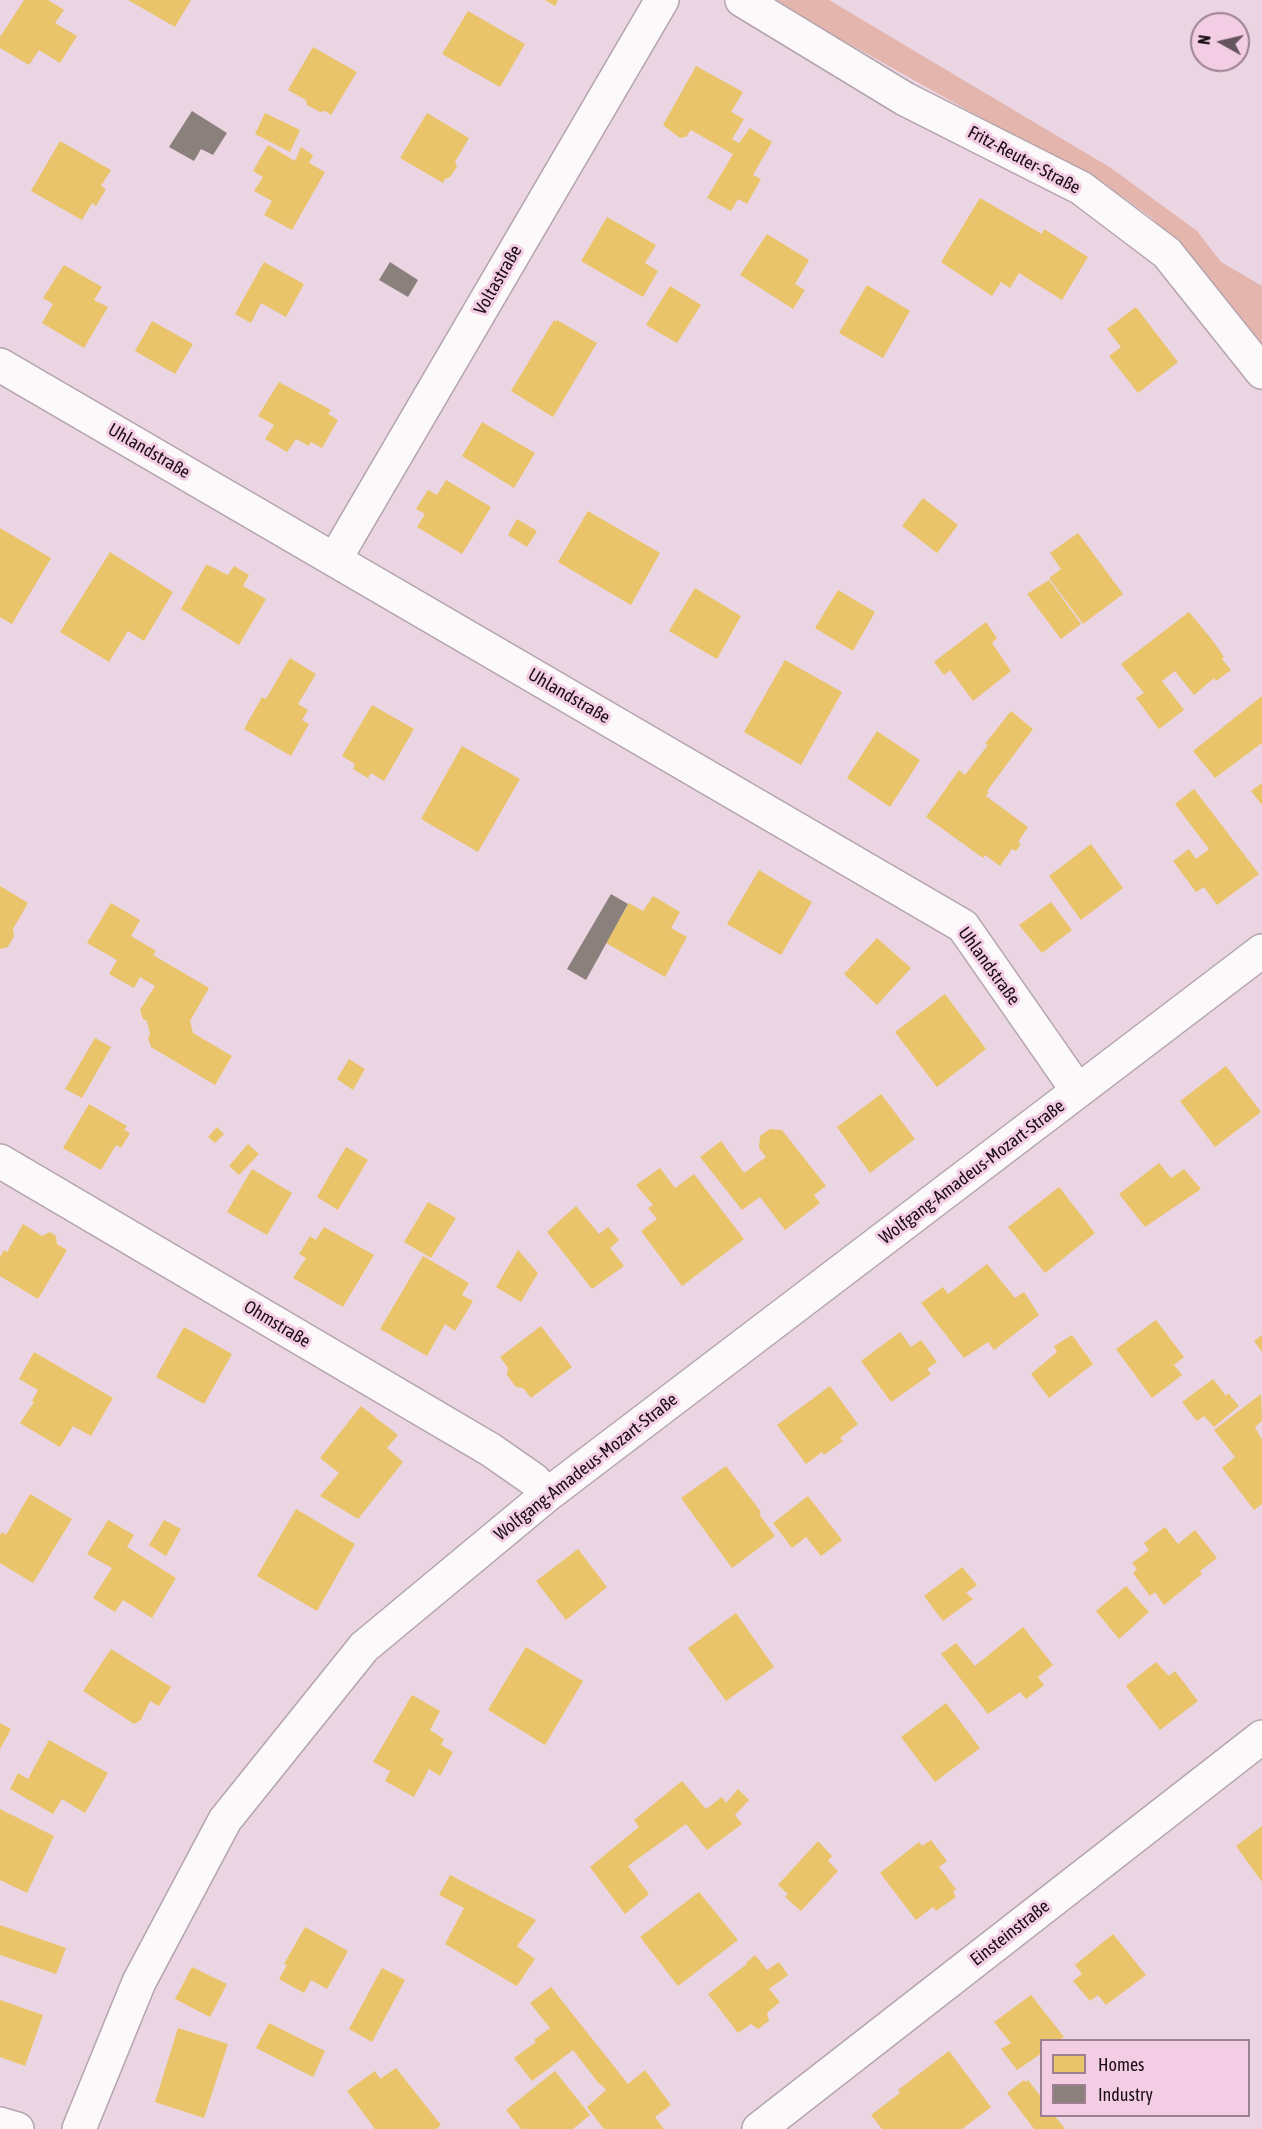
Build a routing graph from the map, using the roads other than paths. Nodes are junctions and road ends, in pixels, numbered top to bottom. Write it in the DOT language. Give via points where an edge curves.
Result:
graph roads {
  1 [pos="662,0"];
  2 [pos="742,0"];
  3 [pos="0,365"];
  4 [pos="1262,372"];
  5 [pos="335,559"];
  6 [pos="1262,951"];
  7 [pos="1078,1091"];
  8 [pos="0,1161"];
  9 [pos="547,1495"];
  10 [pos="1262,1737"];
  11 [pos="0,2124"];
  12 [pos="17,2129"];
  13 [pos="79,2129"];
  14 [pos="759,2129"];
  1 -- 5 [label="street, Voltastraße"];
  2 -- 4 [label="street, Fritz-Reuter-Straße" via="905,99 1081,188 1167,253"];
  3 -- 5 [label="street, Uhlandstraße"];
  5 -- 7 [label="street, Uhlandstraße" via="963,926"];
  6 -- 7 [label="street, Wolfgang-Amadeus-Mozart-Straße"];
  7 -- 9 [label="street, Wolfgang-Amadeus-Mozart-Straße"];
  8 -- 9 [label="street, Ohmstraße" via="491,1450 534,1480"];
  9 -- 13 [label="street, Wolfgang-Amadeus-Mozart-Straße" via="364,1647 225,1820 139,1982"];
  10 -- 14 [label="street, Einsteinstraße"];
  11 -- 12 [label="street"];
}
